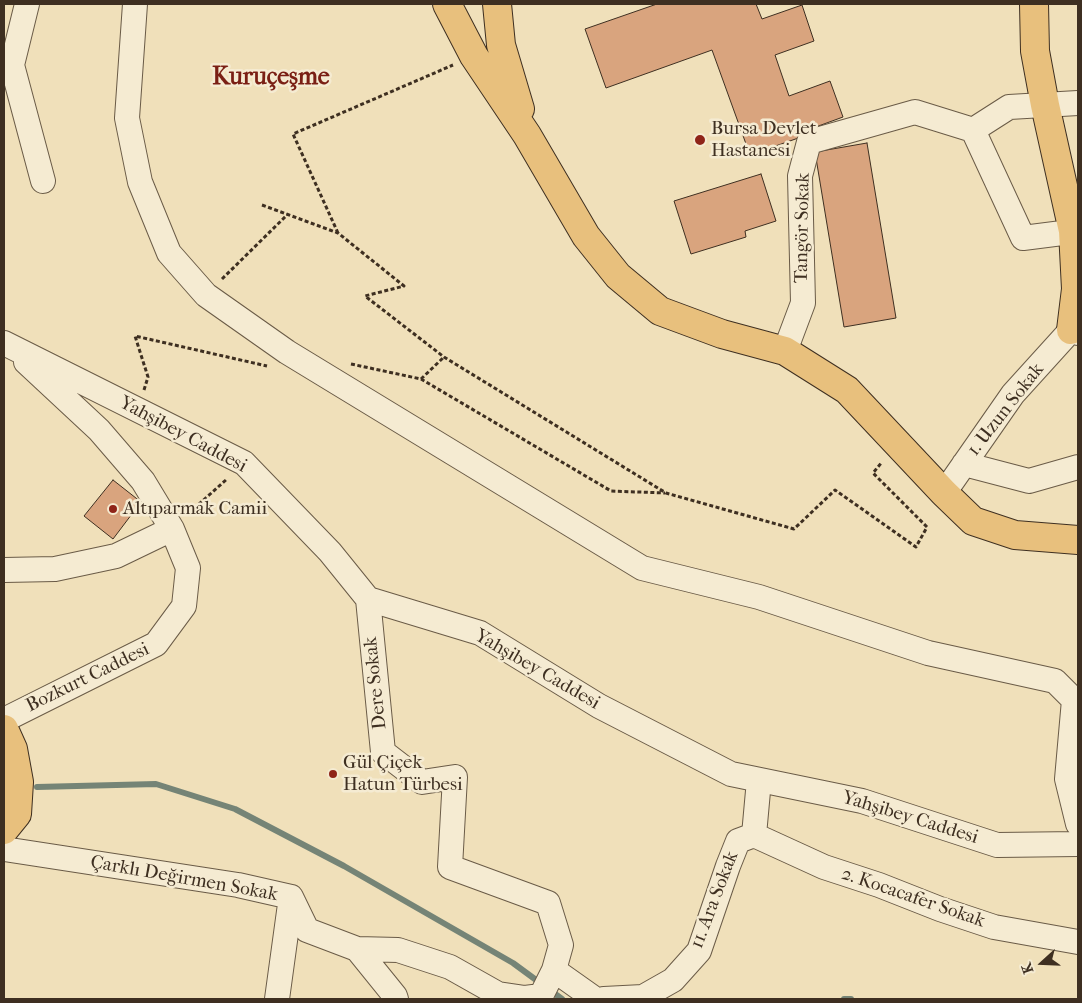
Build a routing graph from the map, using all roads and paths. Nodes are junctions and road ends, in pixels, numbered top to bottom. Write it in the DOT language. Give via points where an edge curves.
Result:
graph roads {
  1 [pos="27,4"];
  2 [pos="135,4"];
  3 [pos="447,4"];
  4 [pos="497,4"];
  5 [pos="1034,4"];
  6 [pos="474,56"];
  7 [pos="1078,103"];
  8 [pos="1045,105"];
  9 [pos="973,130"];
  10 [pos="527,135"];
  11 [pos="43,181"];
  12 [pos="262,205"];
  13 [pos="288,214"];
  14 [pos="1076,231"];
  15 [pos="338,233"];
  16 [pos="232,269"];
  17 [pos="1075,331"];
  18 [pos="4,343"];
  19 [pos="785,351"];
  20 [pos="444,357"];
  21 [pos="226,358"];
  22 [pos="346,362"];
  23 [pos="421,380"];
  24 [pos="137,409"];
  25 [pos="898,444"];
  26 [pos="244,463"];
  27 [pos="964,464"];
  28 [pos="1078,466"];
  29 [pos="666,493"];
  30 [pos="944,493"];
  31 [pos="172,529"];
  32 [pos="1078,540"];
  33 [pos="4,570"];
  34 [pos="368,599"];
  35 [pos="4,720"];
  36 [pos="4,729"];
  37 [pos="759,780"];
  38 [pos="1078,824"];
  39 [pos="4,830"];
  40 [pos="754,835"];
  41 [pos="1078,844"];
  42 [pos="4,849"];
  43 [pos="291,898"];
  44 [pos="1078,942"];
  45 [pos="357,949"];
  46 [pos="554,970"];
  47 [pos="540,996"];
  48 [pos="277,999"];
  49 [pos="396,999"];
  50 [pos="595,999"];
  51 [pos="604,999"];
  1 -- 11 [label="street" via="12,65"];
  2 -- 38 [label="street" via="127,118 140,182 169,252 206,295 281,348 642,568 759,597 928,653 1055,681 1074,700 1067,779"];
  3 -- 6 [label="main road"];
  4 -- 10 [label="main road" via="501,45"];
  5 -- 8 [label="main road" via="1035,51"];
  6 -- 10 [label="main road"];
  6 -- 15 [label="path" via="293,134"];
  7 -- 8 [label="street"];
  8 -- 9 [label="street" via="1009,107"];
  8 -- 14 [label="main road"];
  9 -- 14 [label="street" via="1023,238"];
  9 -- 19 [label="street, Tangör Sokak" via="915,112 810,142 800,176 803,303"];
  10 -- 19 [label="main road" via="586,236 618,276 660,311 722,334"];
  12 -- 13 [label="path"];
  13 -- 15 [label="path"];
  13 -- 16 [label="path"];
  14 -- 17 [label="main road"];
  15 -- 20 [label="path" via="404,286 366,296"];
  17 -- 27 [label="street, 1. Uzun Sokak" via="1013,394"];
  18 -- 24 [label="street, Yahşibey Caddesi"];
  18 -- 31 [label="street, Bozkurt Caddesi" via="99,430 143,481"];
  19 -- 25 [label="main road" via="847,390"];
  20 -- 23 [label="path"];
  20 -- 29 [label="path"];
  21 -- 24 [label="path" via="135,336 148,378"];
  22 -- 23 [label="path"];
  23 -- 29 [label="path" via="611,491"];
  24 -- 26 [label="street, Yahşibey Caddesi"];
  25 -- 29 [label="path" via="873,473 927,527 916,547 834,490 794,529"];
  25 -- 30 [label="main road"];
  26 -- 31 [label="path"];
  26 -- 34 [label="street, Yahşibey Caddesi" via="330,552"];
  27 -- 28 [label="street" via="1028,481"];
  27 -- 30 [label="street, 1. Uzun Sokak"];
  30 -- 32 [label="main road" via="973,521 1014,535"];
  31 -- 33 [label="street" via="116,556 55,569"];
  31 -- 35 [label="street, Bozkurt Caddesi" via="188,568 184,606 156,644"];
  34 -- 37 [label="street, Yahşibey Caddesi" via="480,633 608,710 731,774"];
  34 -- 46 [label="street, Dere Sokak" via="383,752 422,782 455,777 450,867 548,903 561,945"];
  36 -- 39 [label="main road" via="13,749 19,782 17,814"];
  37 -- 40 [label="street, 11. Ara Sokak"];
  37 -- 41 [label="street, Yahşibey Caddesi" via="862,801 997,844"];
  40 -- 44 [label="street, 2. Kocacafer Sokak" via="824,867 994,927"];
  40 -- 51 [label="street, 11. Ara Sokak" via="738,841 699,951 673,980 643,997"];
  42 -- 43 [label="street, Çarklı Değirmen Sokak" via="238,886"];
  43 -- 45 [label="street, Çarklı Değirmen Sokak" via="307,930"];
  43 -- 48 [label="street"];
  45 -- 47 [label="street, Çarklı Değirmen Sokak" via="398,950 450,967 498,994 525,998"];
  45 -- 49 [label="street"];
  46 -- 47 [label="street, Dere Sokak"];
  46 -- 50 [label="street"];
}
